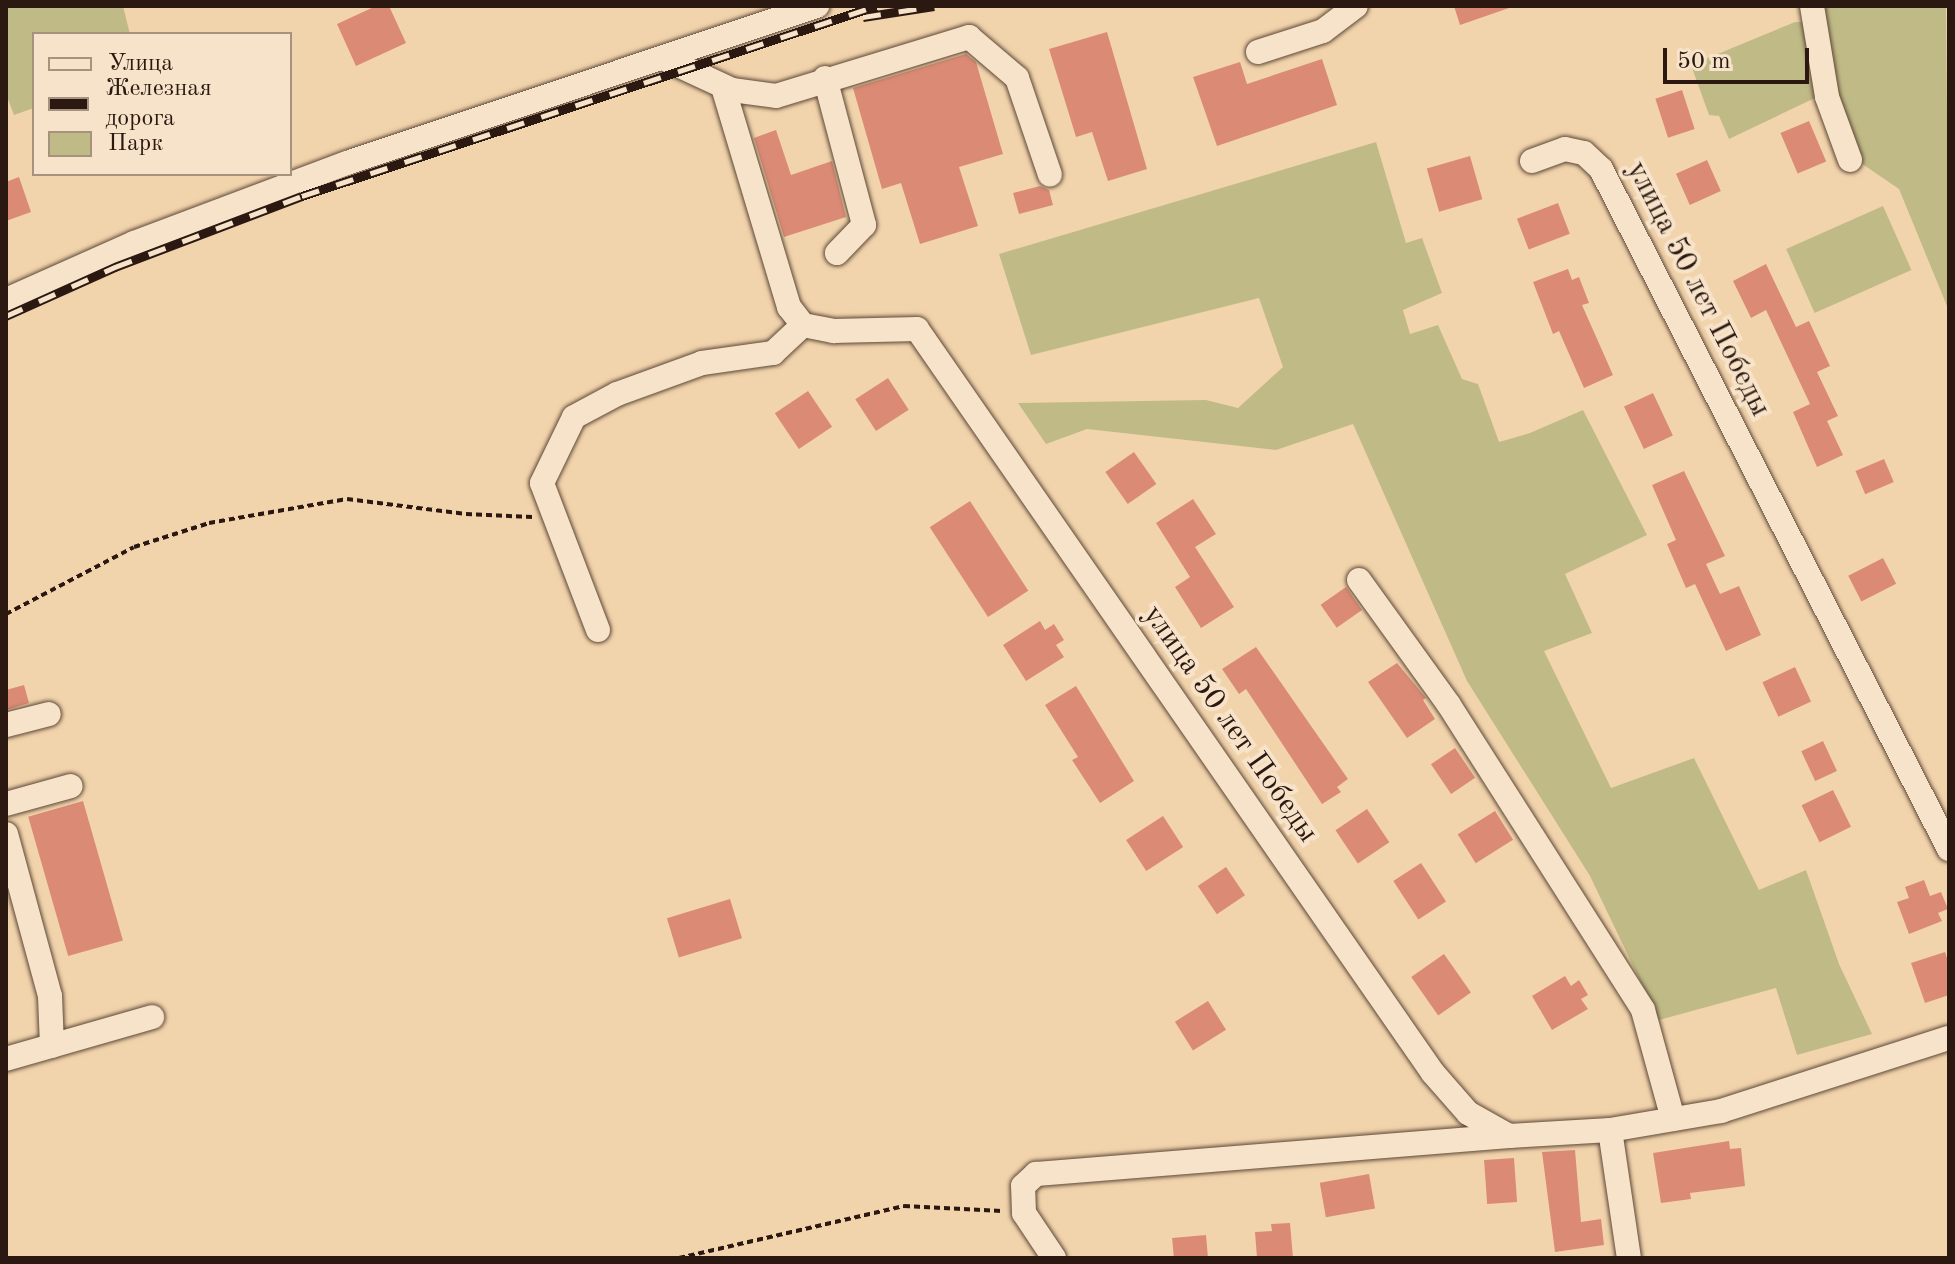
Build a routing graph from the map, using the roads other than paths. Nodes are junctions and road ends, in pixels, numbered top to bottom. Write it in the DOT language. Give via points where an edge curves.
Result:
graph roads {
  1 [pos="817,6"];
  2 [pos="1356,6"];
  3 [pos="1812,6"];
  4 [pos="1258,52"];
  5 [pos="663,58"];
  6 [pos="825,78"];
  7 [pos="723,87"];
  8 [pos="1850,160"];
  9 [pos="1532,161"];
  10 [pos="1050,175"];
  11 [pos="837,253"];
  12 [pos="6,300"];
  13 [pos="803,325"];
  14 [pos="1359,580"];
  15 [pos="598,630"];
  16 [pos="49,714"];
  17 [pos="6,725"];
  18 [pos="71,786"];
  19 [pos="6,804"];
  20 [pos="6,834"];
  21 [pos="1949,849"];
  22 [pos="152,1017"];
  23 [pos="1949,1038"];
  24 [pos="52,1046"];
  25 [pos="6,1059"];
  26 [pos="1673,1119"];
  27 [pos="1610,1130"];
  28 [pos="1509,1136"];
  29 [pos="1054,1258"];
  30 [pos="1629,1258"];
  1 -- 5 [label="street"];
  2 -- 4 [label="street" via="1323,31"];
  3 -- 8 [label="street" via="1827,97"];
  5 -- 7 [label="street"];
  5 -- 12 [label="street" via="333,168 134,243"];
  6 -- 7 [label="street" via="776,96"];
  6 -- 10 [label="street" via="969,37 1017,78"];
  6 -- 11 [label="street" via="864,225"];
  7 -- 13 [label="street" via="789,307"];
  9 -- 21 [label="street, улица 50 лет Победы" via="1565,149 1584,153 1601,169"];
  13 -- 15 [label="street" via="773,353 702,363 617,394 574,417 542,483"];
  13 -- 28 [label="street, улица 50 лет Победы" via="834,331 917,329 1433,1073 1468,1113"];
  14 -- 26 [label="street" via="1449,705 1643,1010"];
  16 -- 17 [label="street"];
  18 -- 19 [label="street"];
  20 -- 24 [label="street" via="50,996"];
  22 -- 24 [label="street"];
  23 -- 26 [label="street" via="1721,1111"];
  24 -- 25 [label="street"];
  26 -- 27 [label="street"];
  27 -- 28 [label="street"];
  27 -- 30 [label="street"];
  28 -- 29 [label="street" via="1036,1174 1023,1186 1024,1213"];
}
